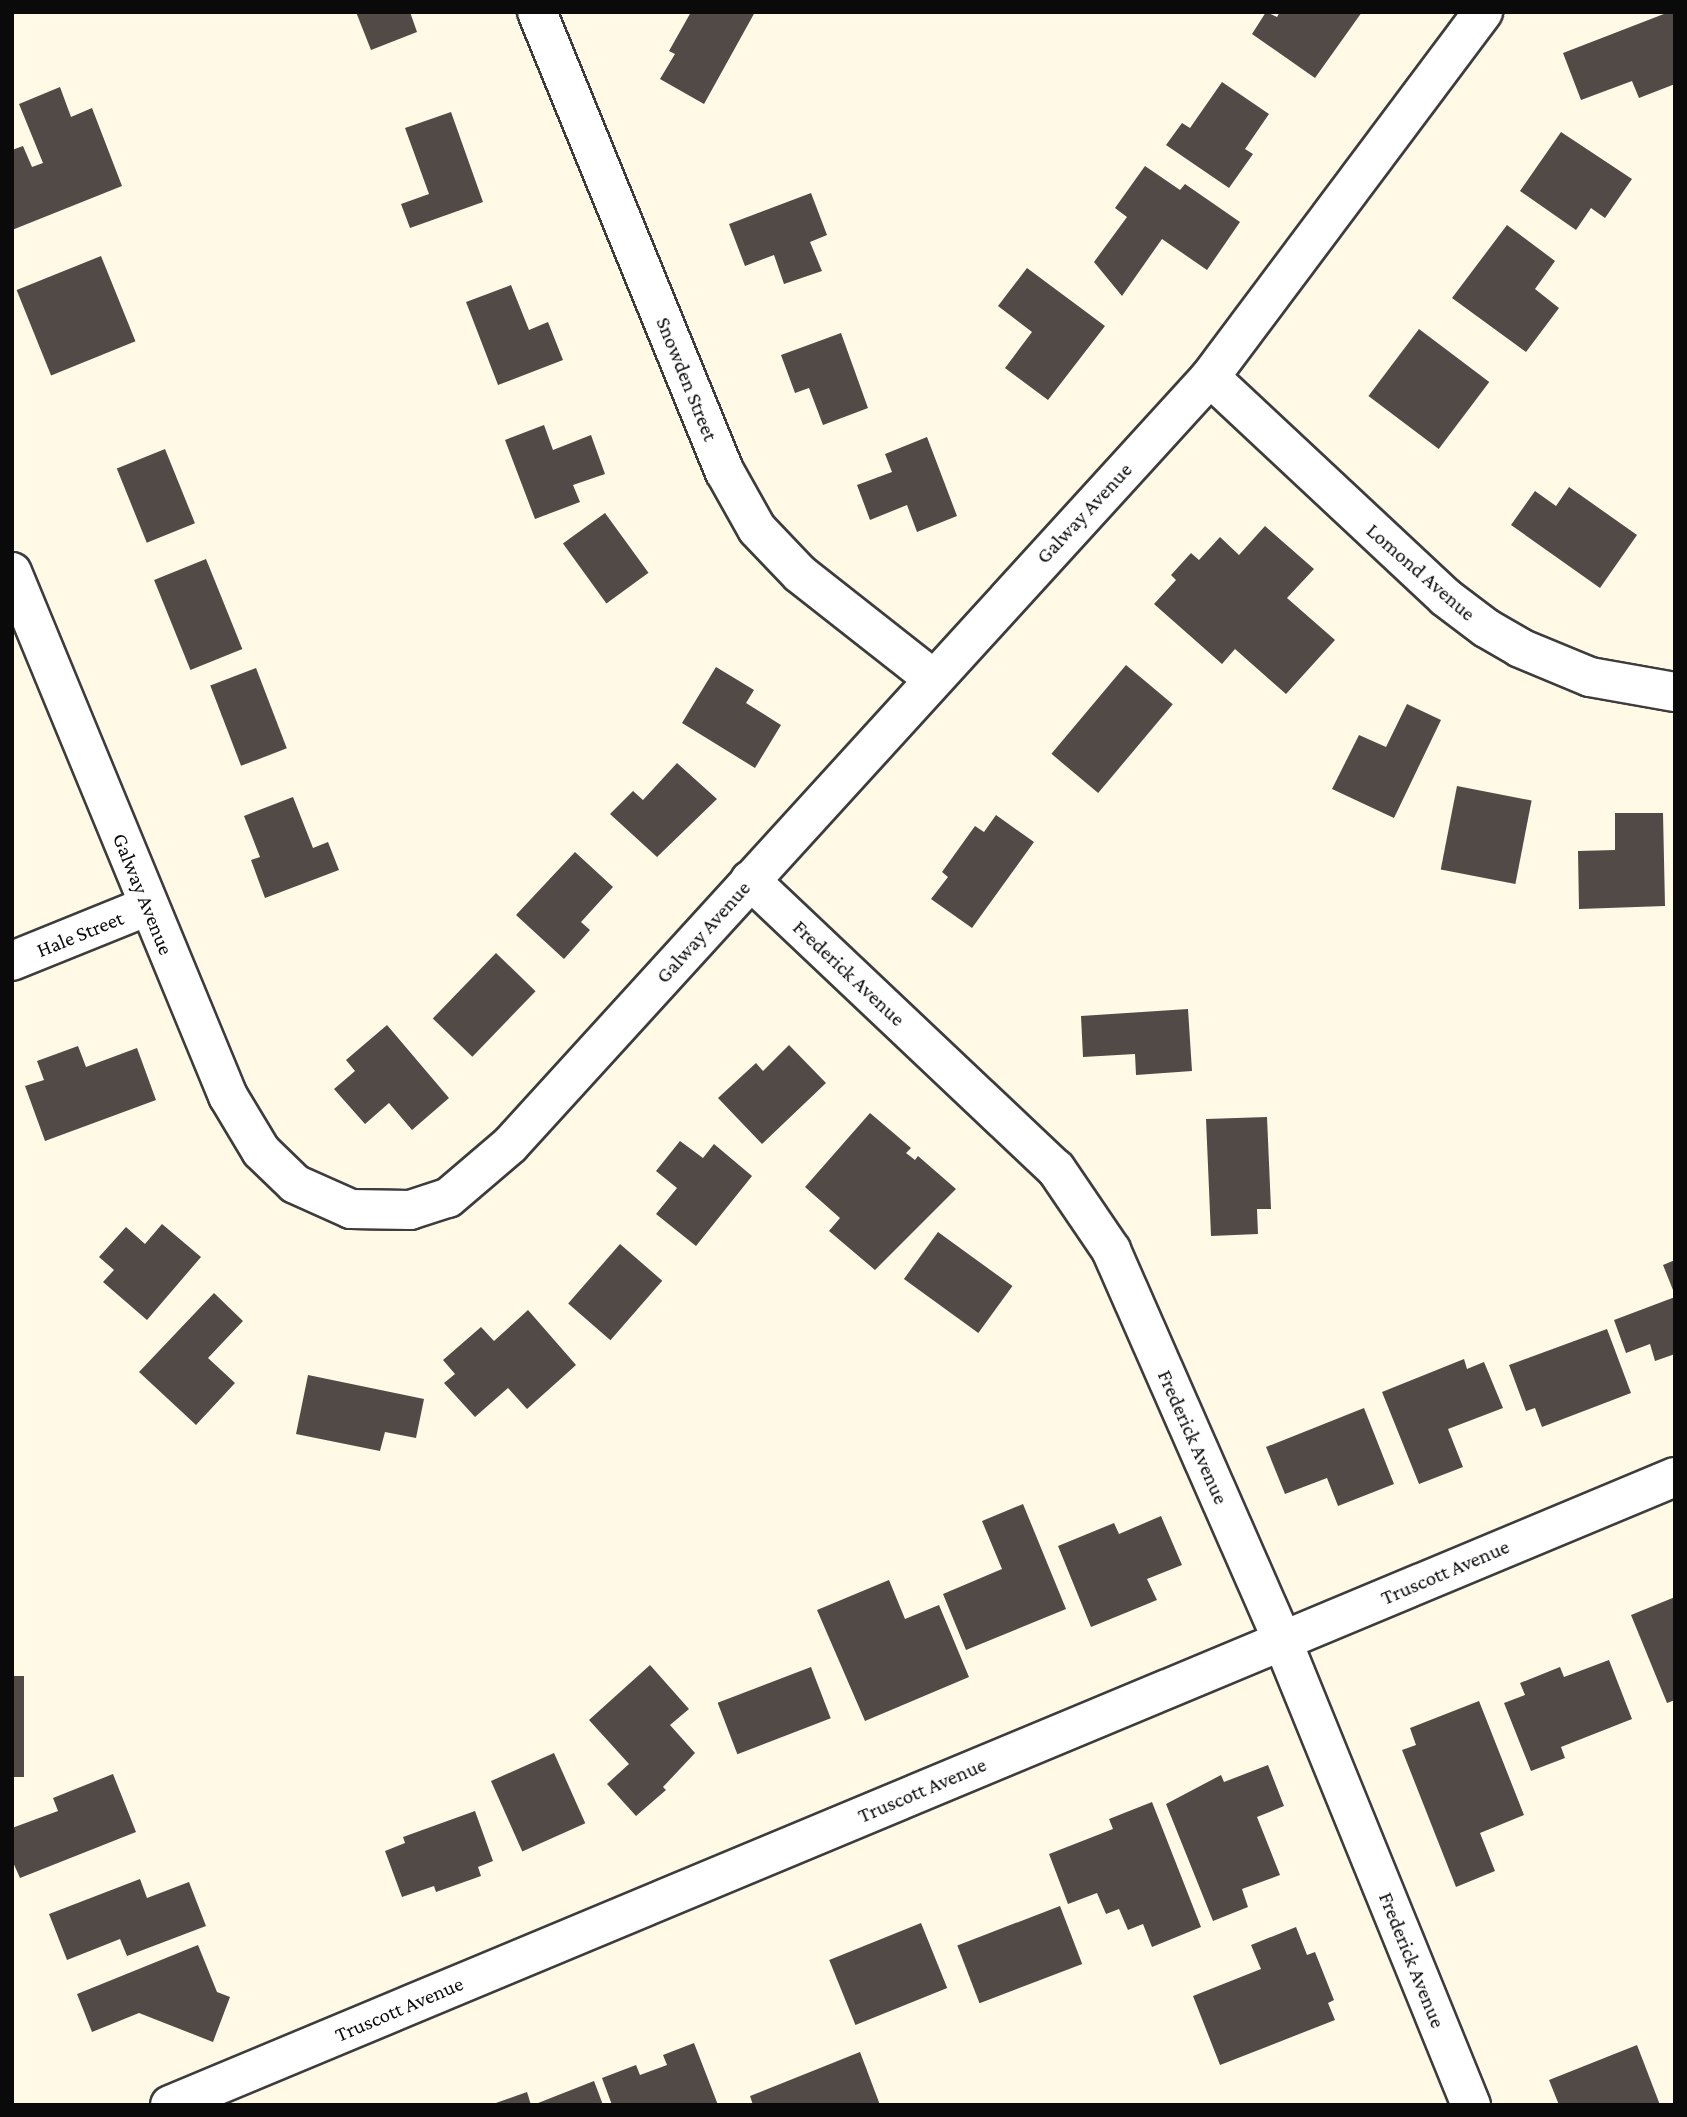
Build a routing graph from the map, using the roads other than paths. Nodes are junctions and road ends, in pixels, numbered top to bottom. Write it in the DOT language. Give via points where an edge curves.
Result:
graph roads {
  1 [pos="537,12"];
  2 [pos="1483,12"];
  3 [pos="1210,377"];
  4 [pos="12,572"];
  5 [pos="932,678"];
  6 [pos="1675,692"];
  7 [pos="750,880"];
  8 [pos="148,906"];
  9 [pos="12,961"];
  10 [pos="1675,1477"];
  11 [pos="1282,1640"];
  12 [pos="170,2105"];
  13 [pos="1471,2105"];
  1 -- 5 [label="street, Snowden Street" via="725,472 757,529 800,574"];
  2 -- 3 [label="street, Galway Avenue"];
  3 -- 5 [label="street, Galway Avenue"];
  3 -- 6 [label="street, Lomond Avenue" via="1445,597 1486,628 1520,648 1590,677"];
  4 -- 8 [label="street, Galway Avenue"];
  5 -- 7 [label="street, Galway Avenue"];
  7 -- 8 [label="street, Galway Avenue" via="481,1174 448,1198 390,1211 351,1209 314,1194 276,1170 228,1096"];
  7 -- 11 [label="street, Frederick Avenue" via="1072,1189 1111,1250"];
  8 -- 9 [label="street, Hale Street"];
  10 -- 11 [label="street, Truscott Avenue"];
  11 -- 12 [label="street, Truscott Avenue"];
  11 -- 13 [label="street, Frederick Avenue"];
}
